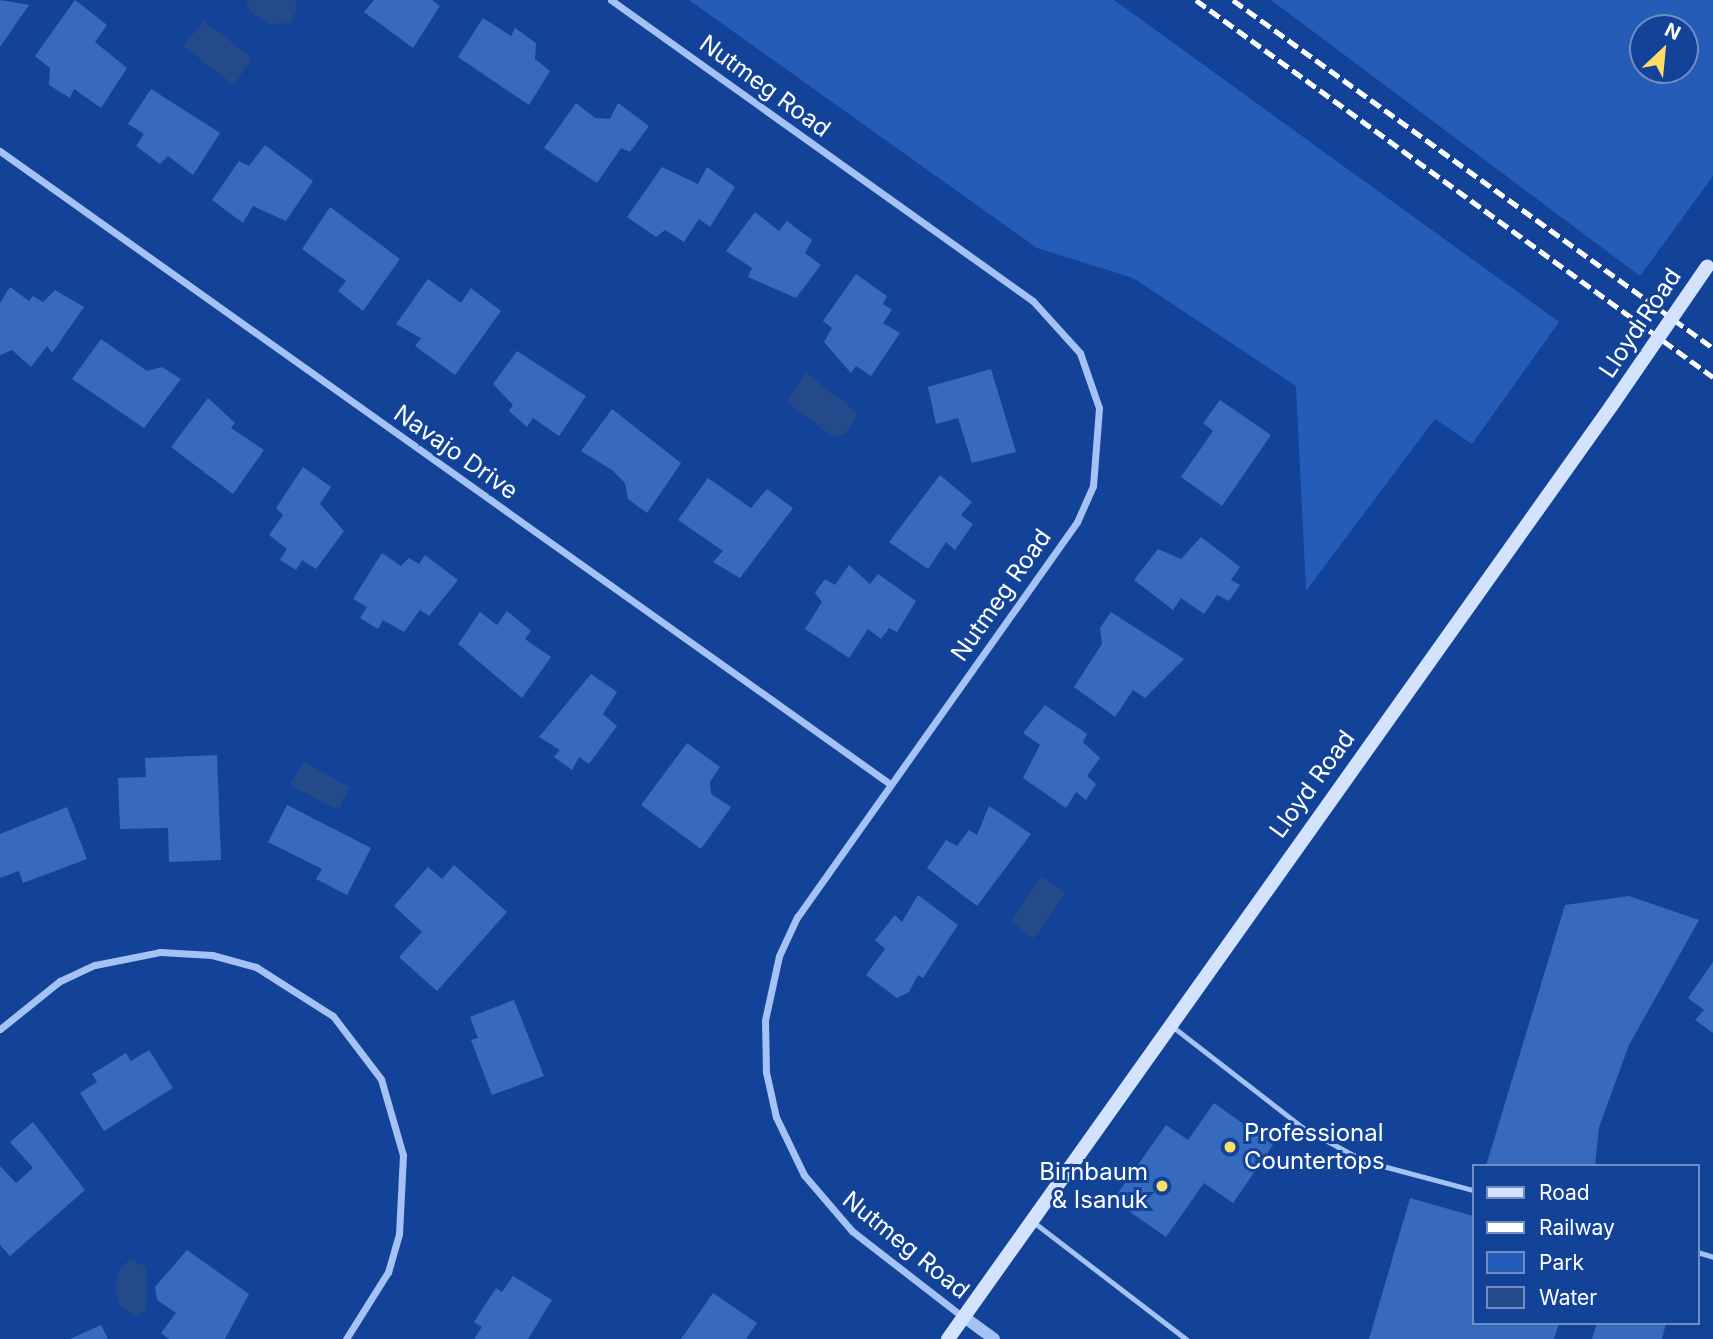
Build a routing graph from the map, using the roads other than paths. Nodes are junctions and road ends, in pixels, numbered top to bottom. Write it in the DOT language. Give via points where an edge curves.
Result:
graph roads {
  1 [pos="611,0"];
  2 [pos="0,151"];
  3 [pos="1710,262"];
  4 [pos="890,783"];
  5 [pos="1172,1027"];
  6 [pos="0,1029"];
  7 [pos="1472,1190"];
  8 [pos="1032,1221"];
  9 [pos="964,1318"];
  10 [pos="346,1339"];
  11 [pos="948,1339"];
  12 [pos="994,1339"];
  13 [pos="1186,1339"];
  1 -- 4 [label="street, Nutmeg Road" via="1033,301 1080,353 1090,377 1100,448 1076,522"];
  2 -- 4 [label="street, Navajo Drive"];
  3 -- 5 [label="main road, Lloyd Road, bridge"];
  4 -- 9 [label="street, Nutmeg Road" via="797,917 779,956 765,1020 766,1072 786,1140 818,1196 852,1231"];
  5 -- 7 [label="lane" via="1303,1128 1364,1161"];
  5 -- 8 [label="main road, Lloyd Road"];
  6 -- 10 [label="street" via="60,981 95,965 160,952 212,955 256,967 334,1016 381,1079 403,1155 396,1246 370,1306"];
  8 -- 9 [label="main road, Lloyd Road"];
  8 -- 13 [label="lane"];
  9 -- 11 [label="main road, Lloyd Road"];
  9 -- 12 [label="street"];
}
